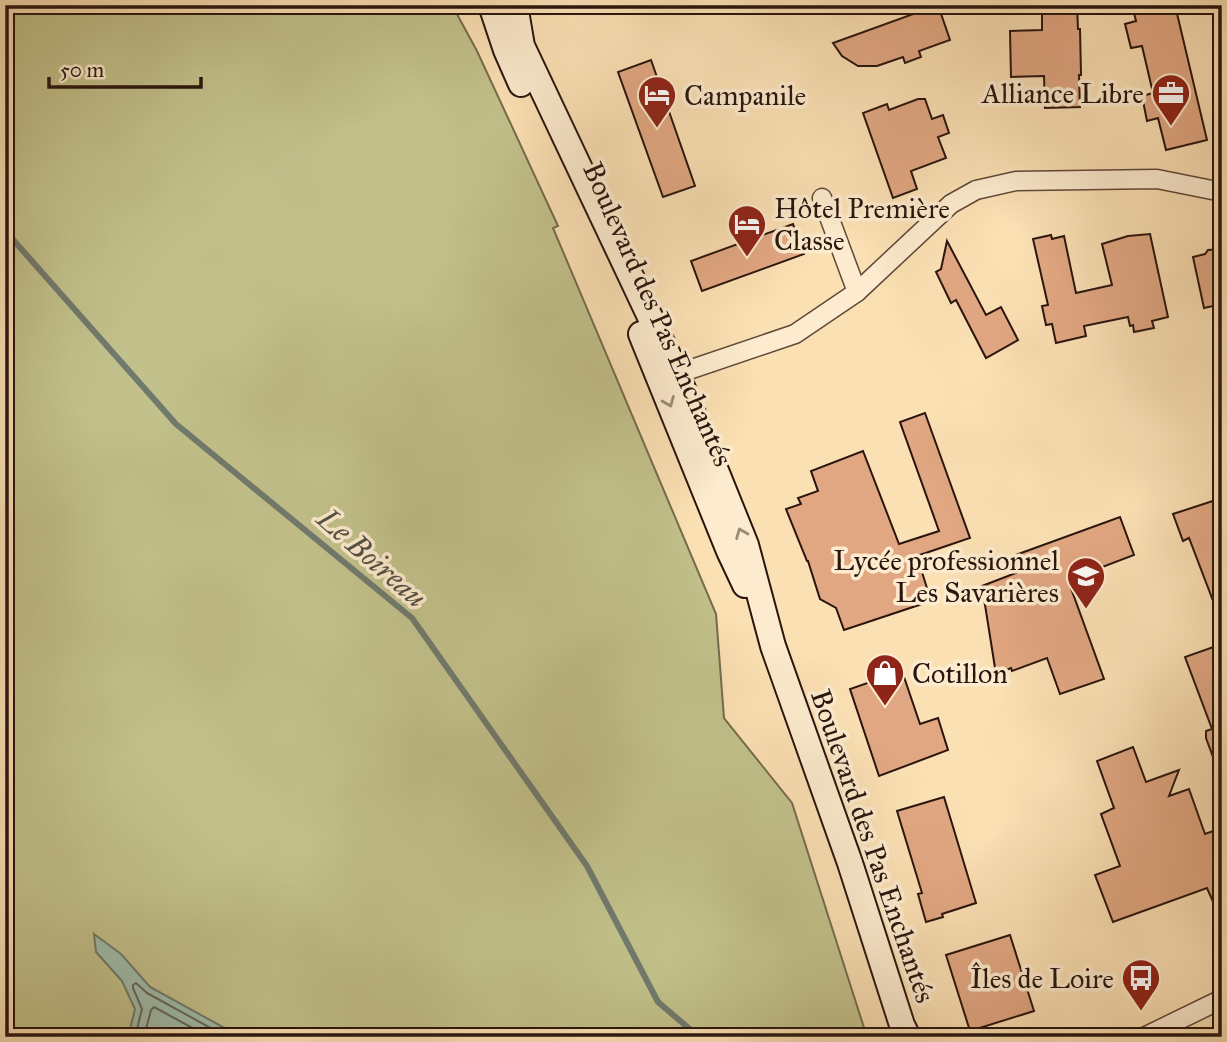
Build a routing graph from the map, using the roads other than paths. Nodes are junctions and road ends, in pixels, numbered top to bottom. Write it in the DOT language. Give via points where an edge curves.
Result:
graph roads {
  1 [pos="491,5"];
  2 [pos="515,5"];
  3 [pos="1222,192"];
  4 [pos="822,198"];
  5 [pos="857,292"];
  6 [pos="677,374"];
  7 [pos="774,646"];
  8 [pos="1222,999"];
  9 [pos="904,1033"];
  10 [pos="1144,1037"];
  1 -- 7 [label="main road, Boulevard des Pas Enchantés, one-way" via="506,51 649,352 729,551"];
  2 -- 6 [label="main road, Boulevard des Pas Enchantés" via="522,46"];
  3 -- 5 [label="street" via="1157,179 1016,181 976,190 951,204"];
  4 -- 5 [label="street"];
  5 -- 6 [label="street" via="795,334"];
  7 -- 6 [label="main road, Boulevard des Pas Enchantés, one-way" via="746,545"];
  7 -- 9 [label="main road, Boulevard des Pas Enchantés"];
  8 -- 10 [label="street"];
}
